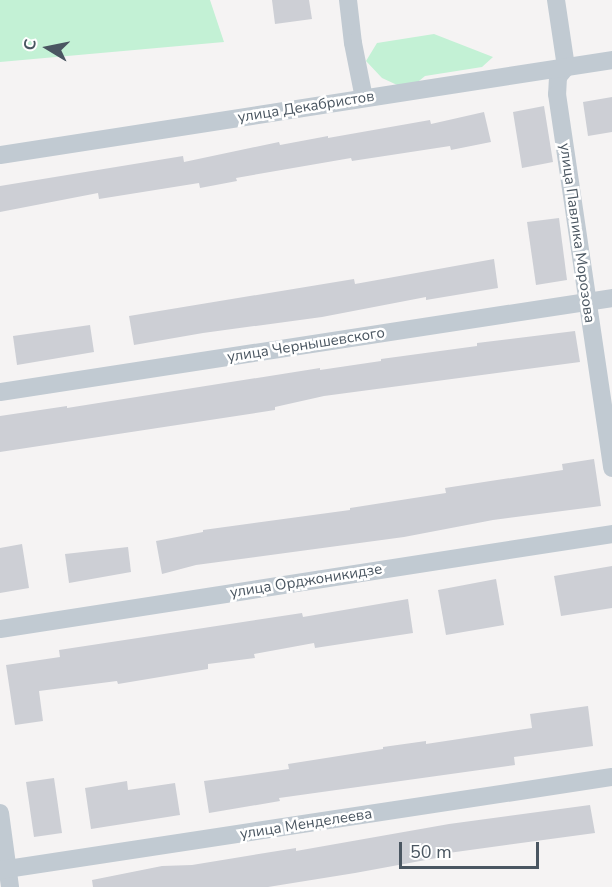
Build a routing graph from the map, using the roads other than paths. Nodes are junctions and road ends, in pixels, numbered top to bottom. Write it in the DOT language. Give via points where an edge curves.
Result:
graph roads {
  1 [pos="348,0"];
  2 [pos="556,0"];
  3 [pos="612,60"];
  4 [pos="566,67"];
  5 [pos="364,98"];
  6 [pos="0,155"];
  7 [pos="612,298"];
  8 [pos="586,302"];
  9 [pos="0,392"];
  10 [pos="612,468"];
  11 [pos="612,534"];
  12 [pos="0,629"];
  13 [pos="612,777"];
  14 [pos="0,813"];
  15 [pos="6,875"];
  1 -- 5 [label="street"];
  2 -- 4 [label="street, улица Павлика Морозова"];
  3 -- 4 [label="street, улица Декабристов"];
  4 -- 5 [label="street, улица Декабристов"];
  4 -- 8 [label="street, улица Павлика Морозова" via="558,77 557,94"];
  5 -- 6 [label="street, улица Декабристов"];
  7 -- 8 [label="street, улица Чернышевского"];
  8 -- 9 [label="street, улица Чернышевского"];
  8 -- 10 [label="street, улица Павлика Морозова"];
  11 -- 12 [label="street, улица Орджоникидзе"];
  13 -- 15 [label="street, улица Менделеева"];
  14 -- 15 [label="street"];
}
